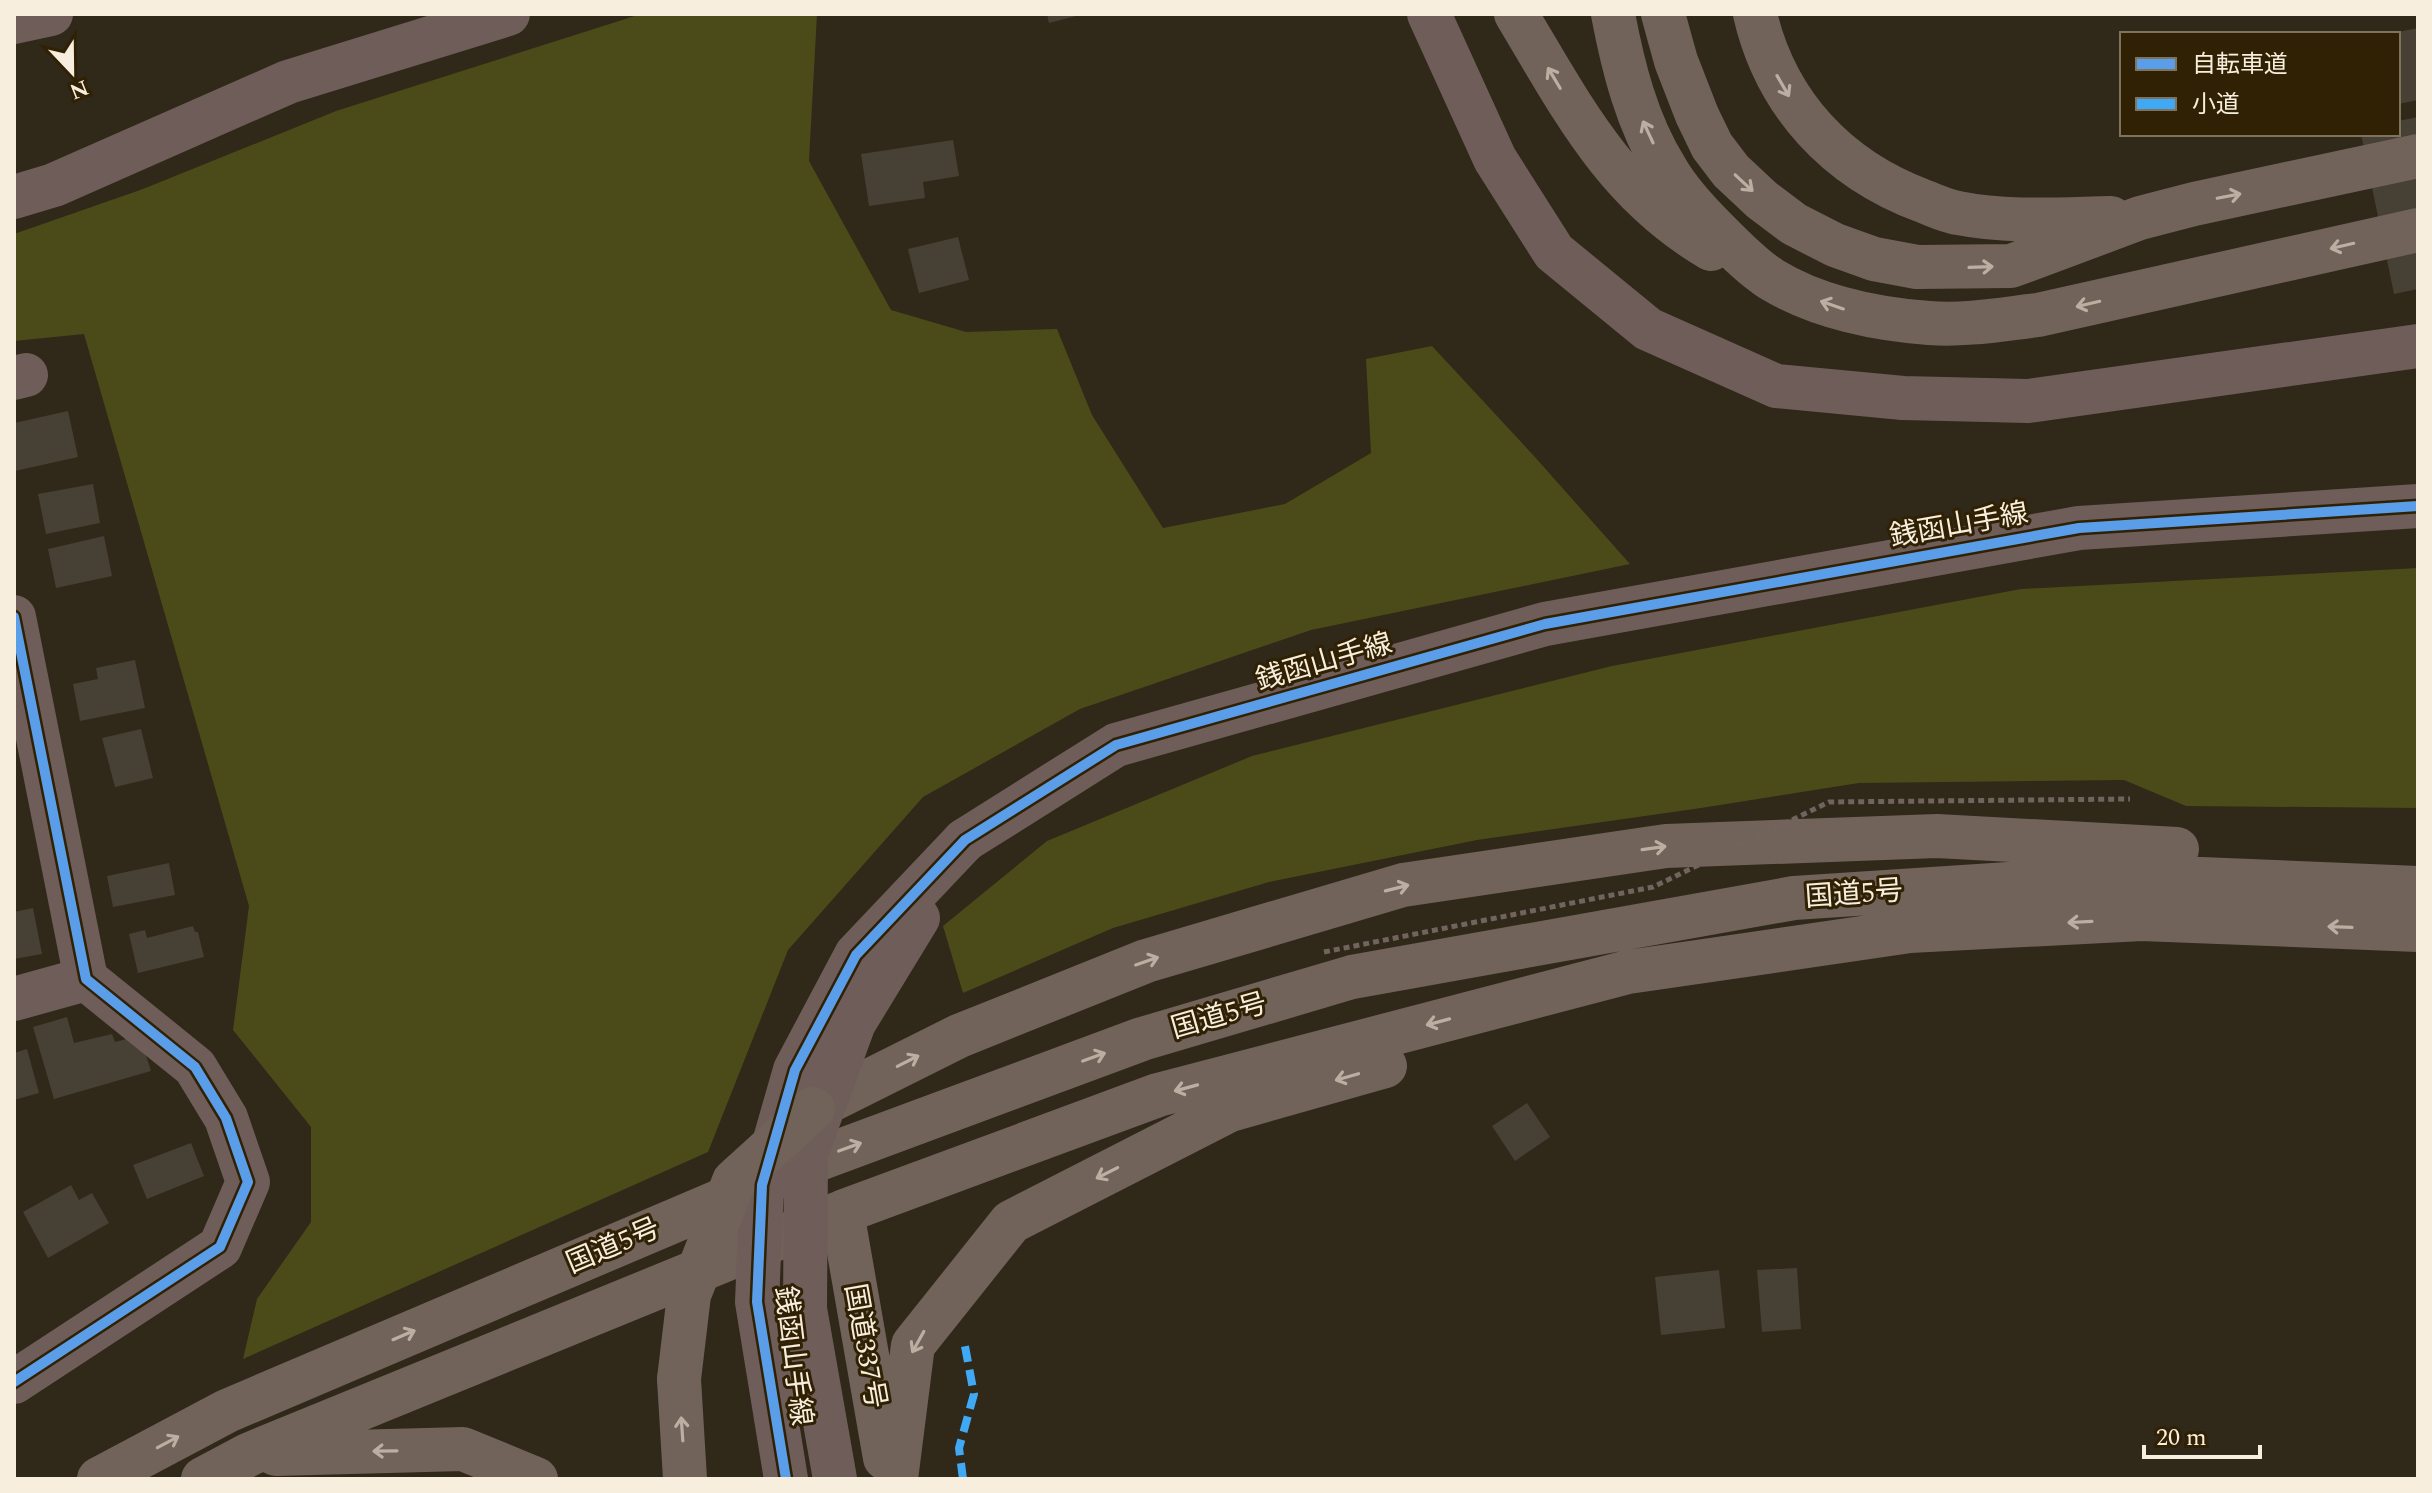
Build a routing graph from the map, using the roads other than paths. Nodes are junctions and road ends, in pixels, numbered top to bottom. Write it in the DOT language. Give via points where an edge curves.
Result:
graph roads {
  1 [pos="51,14"];
  2 [pos="508,14"];
  3 [pos="1429,14"];
  4 [pos="1516,14"];
  5 [pos="1613,14"];
  6 [pos="1663,14"];
  7 [pos="1755,14"];
  8 [pos="14,22"];
  9 [pos="2418,156"];
  10 [pos="14,197"];
  11 [pos="2140,218"];
  12 [pos="2418,230"];
  13 [pos="1770,278"];
  14 [pos="2418,346"];
  15 [pos="2418,506"];
  16 [pos="14,617"];
  17 [pos="965,840"];
  18 [pos="2418,862"];
  19 [pos="2418,888"];
  20 [pos="2418,930"];
  21 [pos="1910,931"];
  22 [pos="86,979"];
  23 [pos="14,999"];
  24 [pos="842,1212"];
  25 [pos="14,1382"];
  26 [pos="250,1454"];
  27 [pos="99,1479"];
  28 [pos="203,1479"];
  29 [pos="536,1479"];
  30 [pos="685,1479"];
  31 [pos="786,1479"];
  32 [pos="835,1479"];
  33 [pos="888,1479"];
  34 [pos="896,1479"];
  1 -- 8 [label="street"];
  2 -- 10 [label="street" via="288,82 54,185"];
  3 -- 14 [label="street" via="1495,159 1554,252 1648,329 1776,386 1903,398 2028,401"];
  13 -- 4 [label="highway, one-way" via="1688,236 1626,181 1574,111"];
  13 -- 5 [label="highway, one-way" via="1695,209 1666,169 1632,94"];
  6 -- 11 [label="highway, one-way" via="1676,61 1712,146 1762,200 1835,245 1917,267 2011,266"];
  7 -- 11 [label="highway, one-way" via="1779,80 1799,113 1875,179 1955,213 2009,220"];
  11 -- 9 [label="highway, one-way"];
  12 -- 13 [label="highway, one-way" via="2038,315 1978,322 1931,323 1844,309"];
  15 -- 17 [label="street, 銭函山手線" via="2079,528 1545,624 1116,745"];
  16 -- 22 [label="street"];
  17 -- 31 [label="street, 銭函山手線, bridge" via="856,955 795,1070 782,1113 762,1185 757,1302"];
  17 -- 32 [label="street, 銭函山手線, bridge" via="854,1023 806,1154 805,1309"];
  30 -- 18 [label="highway, one-way, bridge" via="679,1379 689,1295 734,1181 813,1109 959,1036 1146,961 1403,885 1666,846 1937,836"];
  27 -- 19 [label="highway, 国道5号, one-way" via="227,1411 824,1157 1142,1039 1352,977 1794,898 2128,876"];
  20 -- 21 [label="highway, 国道5号, one-way" via="2142,919"];
  21 -- 24 [label="highway, 国道5号, one-way" via="1628,972 1234,1075 1158,1095"];
  21 -- 34 [label="highway, one-way" via="1666,986 1230,1110 1011,1222 913,1345"];
  22 -- 23 [label="street"];
  22 -- 25 [label="street" via="195,1067 226,1118 248,1182 220,1247"];
  24 -- 26 [label="highway, 国道5号"];
  24 -- 33 [label="highway, 国道337号"];
  26 -- 28 [label="highway, 国道5号"];
  29 -- 26 [label="highway, one-way" via="463,1449"];
}
